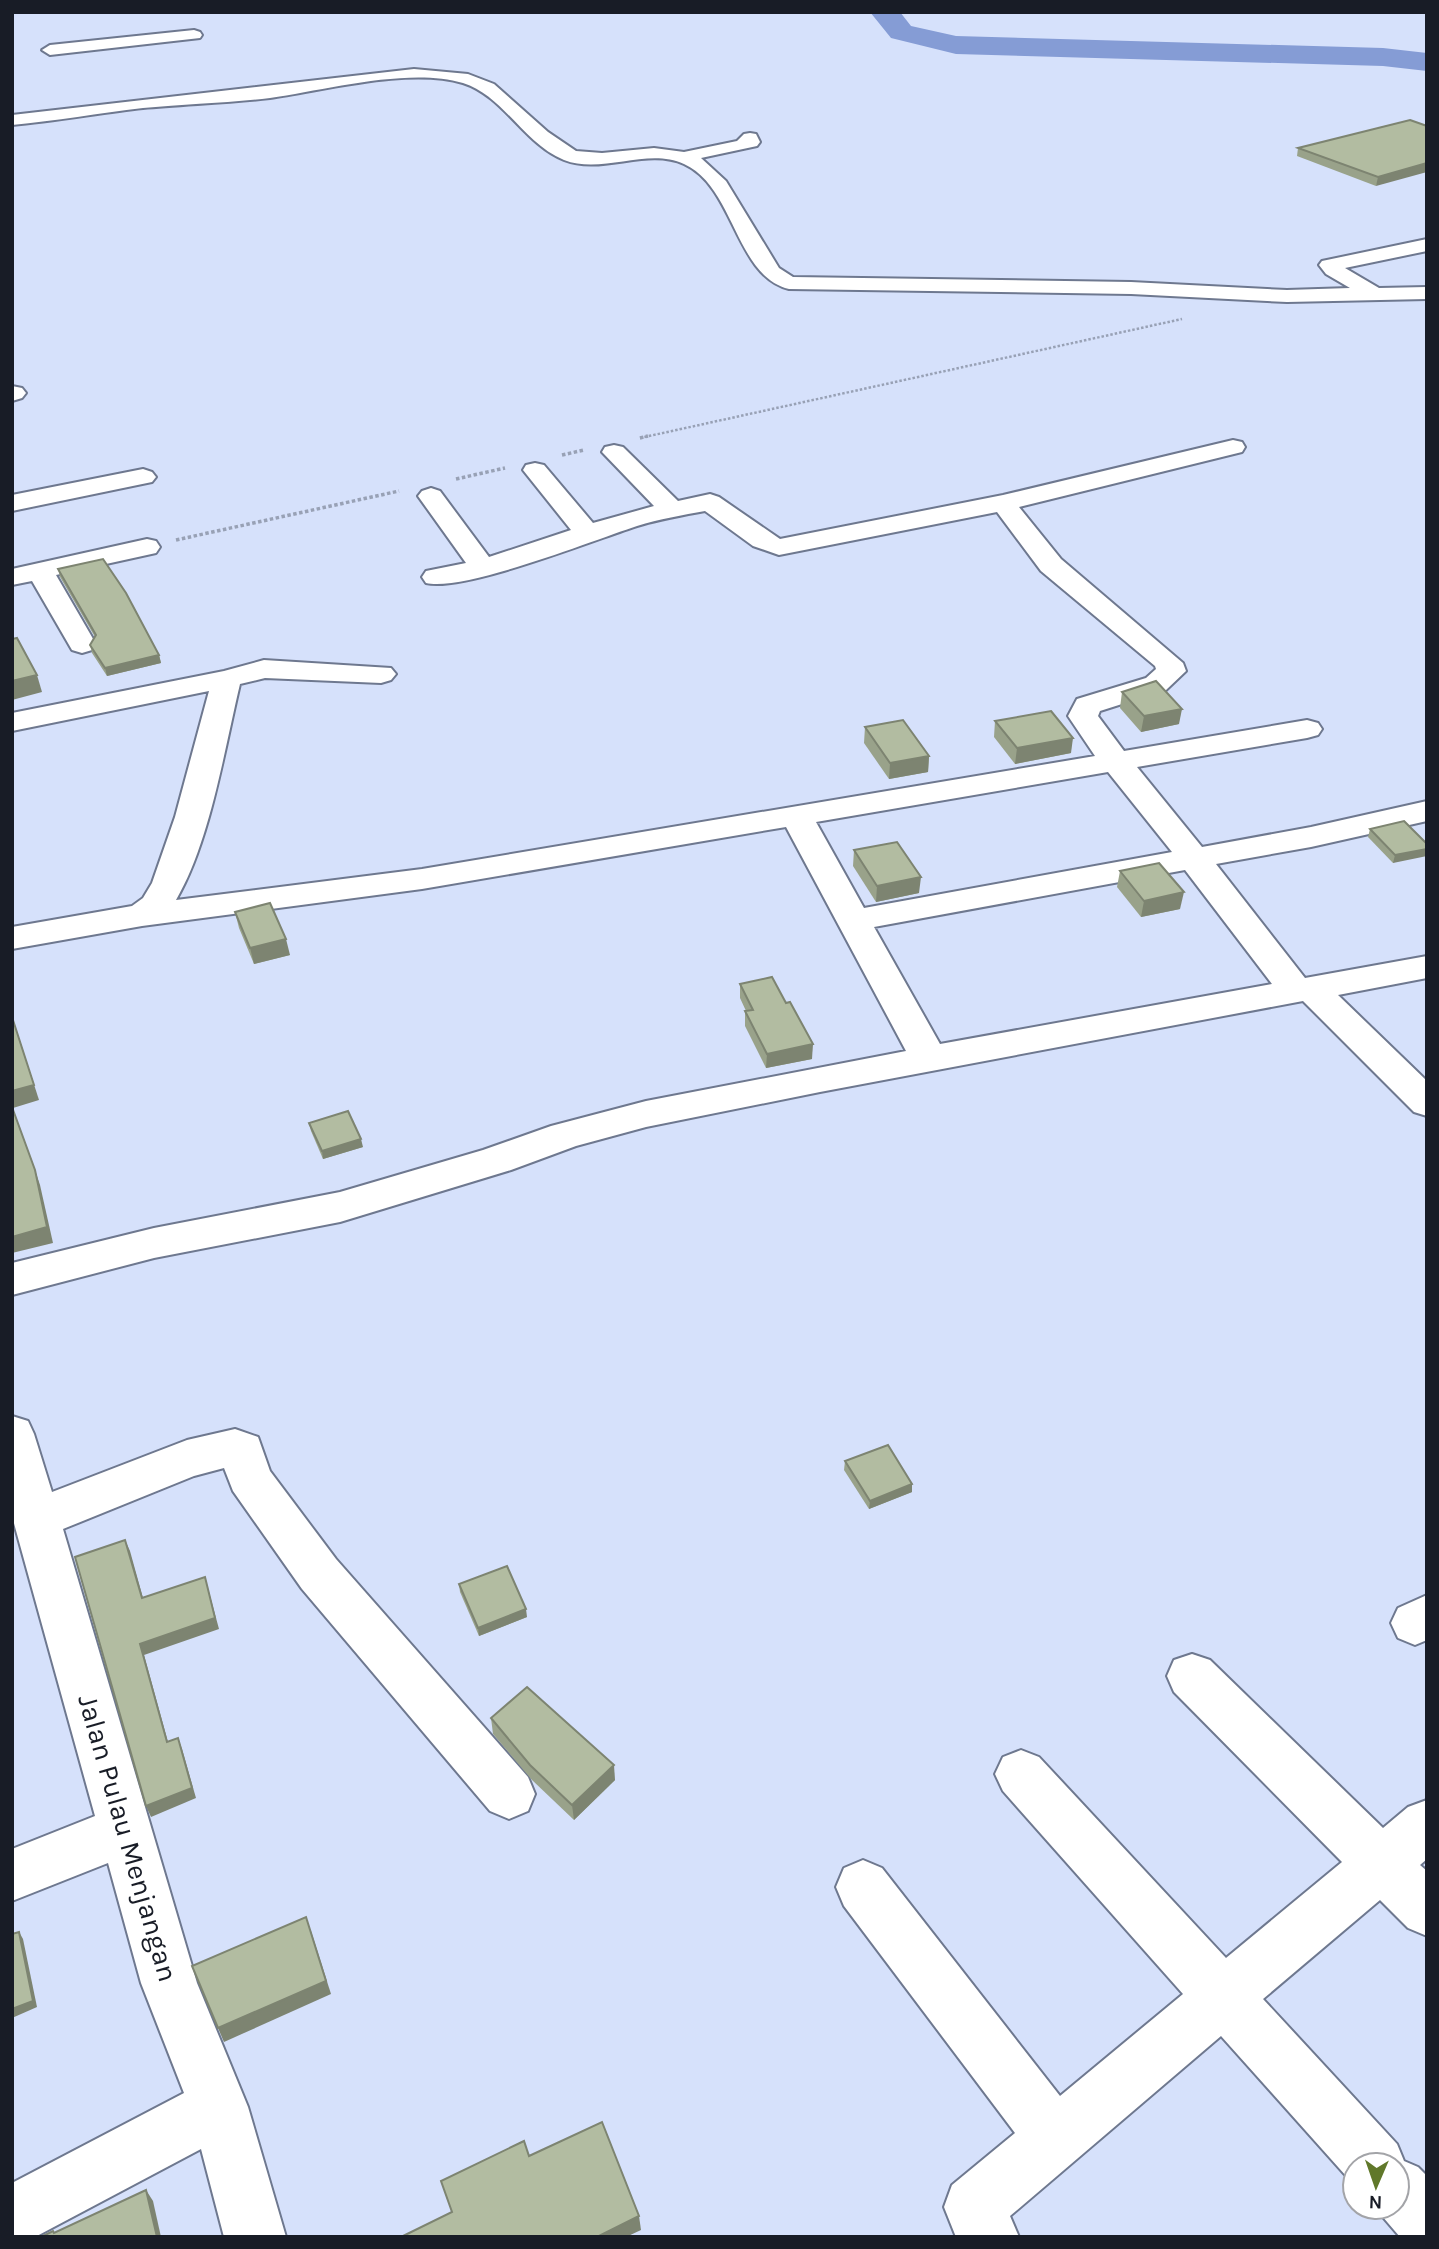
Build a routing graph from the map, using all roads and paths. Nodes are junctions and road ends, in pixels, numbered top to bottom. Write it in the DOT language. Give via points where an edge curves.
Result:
graph roads {
  1 [pos="124,25"];
  2 [pos="194,35"];
  3 [pos="132,42"];
  4 [pos="206,49"];
  5 [pos="50,50"];
  6 [pos="12,120"];
  7 [pos="750,138"];
  8 [pos="686,157"];
  9 [pos="1427,245"];
  10 [pos="1427,293"];
  11 [pos="1375,294"];
  12 [pos="1192,317"];
  13 [pos="636,439"];
  14 [pos="1233,447"];
  15 [pos="605,450"];
  16 [pos="534,464"];
  17 [pos="143,477"];
  18 [pos="439,488"];
  19 [pos="405,490"];
  20 [pos="12,503"];
  21 [pos="1003,503"];
  22 [pos="672,510"];
  23 [pos="587,533"];
  24 [pos="147,547"];
  25 [pos="482,568"];
  26 [pos="40,572"];
  27 [pos="12,577"];
  28 [pos="436,577"];
  29 [pos="82,644"];
  30 [pos="381,674"];
  31 [pos="227,679"];
  32 [pos="12,722"];
  33 [pos="1307,729"];
  34 [pos="1117,762"];
  35 [pos="1427,811"];
  36 [pos="797,817"];
  37 [pos="1193,857"];
  38 [pos="142,915"];
  39 [pos="854,920"];
  40 [pos="12,938"];
  41 [pos="1427,967"];
  42 [pos="1304,990"];
  43 [pos="930,1060"];
  44 [pos="1427,1103"];
  45 [pos="12,1279"];
  46 [pos="12,1434"];
  47 [pos="38,1518"];
  48 [pos="1192,1676"];
  49 [pos="1021,1774"];
  50 [pos="509,1794"];
  51 [pos="1427,1825"];
  52 [pos="125,1830"];
  53 [pos="1381,1863"];
  54 [pos="12,1875"];
  55 [pos="863,1887"];
  56 [pos="1427,1909"];
  57 [pos="1222,1997"];
  58 [pos="219,2107"];
  59 [pos="1056,2138"];
  60 [pos="1363,2151"];
  61 [pos="1411,2203"];
  62 [pos="12,2216"];
  63 [pos="1427,2221"];
  64 [pos="255,2237"];
  65 [pos="988,2237"];
  1 -- 3 [label="street"];
  2 -- 3 [label="street"];
  3 -- 4 [label="street" via="139,57"];
  3 -- 5 [label="street"];
  6 -- 8 [label="street" via="157,96 265,93 405,75 454,76 488,88 569,156"];
  7 -- 8 [label="street" via="745,145"];
  8 -- 11 [label="street" via="713,178 770,271 789,283 1085,287 1287,296"];
  9 -- 11 [label="street" via="1329,265"];
  10 -- 11 [label="street"];
  12 -- 13 [label="path"];
  14 -- 21 [label="street"];
  15 -- 16 [label="path"];
  15 -- 22 [label="street"];
  16 -- 18 [label="path"];
  16 -- 23 [label="street"];
  17 -- 20 [label="street"];
  18 -- 25 [label="street"];
  19 -- 24 [label="path"];
  21 -- 22 [label="street" via="779,547 766,545 710,502"];
  21 -- 34 [label="street" via="1051,565 1169,663 1171,671 1157,684 1088,705 1084,711 1088,725"];
  22 -- 23 [label="street"];
  23 -- 25 [label="street"];
  24 -- 26 [label="street"];
  25 -- 28 [label="street"];
  26 -- 27 [label="street"];
  26 -- 29 [label="street"];
  30 -- 31 [label="street" via="264,669"];
  31 -- 32 [label="street"];
  31 -- 38 [label="street" via="169,883 156,905"];
  33 -- 34 [label="street"];
  34 -- 36 [label="street"];
  34 -- 37 [label="street"];
  35 -- 37 [label="street"];
  36 -- 38 [label="street" via="422,878"];
  36 -- 39 [label="street"];
  37 -- 39 [label="street"];
  37 -- 42 [label="street"];
  38 -- 40 [label="street"];
  39 -- 43 [label="street"];
  41 -- 42 [label="street"];
  42 -- 43 [label="street"];
  42 -- 44 [label="street"];
  43 -- 45 [label="street" via="646,1114 340,1207 141,1246"];
  46 -- 47 [label="street, Jalan Pulau Menjangan"];
  47 -- 50 [label="street" via="187,1459 235,1447 242,1450 249,1478 319,1574"];
  47 -- 52 [label="street, Jalan Pulau Menjangan"];
  48 -- 53 [label="street"];
  49 -- 57 [label="street"];
  51 -- 53 [label="street"];
  52 -- 54 [label="street"];
  52 -- 58 [label="street, Jalan Pulau Menjangan" via="169,1983"];
  53 -- 56 [label="street"];
  53 -- 57 [label="street"];
  55 -- 59 [label="street"];
  57 -- 59 [label="street"];
  57 -- 60 [label="street"];
  58 -- 62 [label="street"];
  58 -- 64 [label="street, Jalan Pulau Menjangan"];
  59 -- 65 [label="street" via="974,2207"];
  61 -- 63 [label="street"];
}
